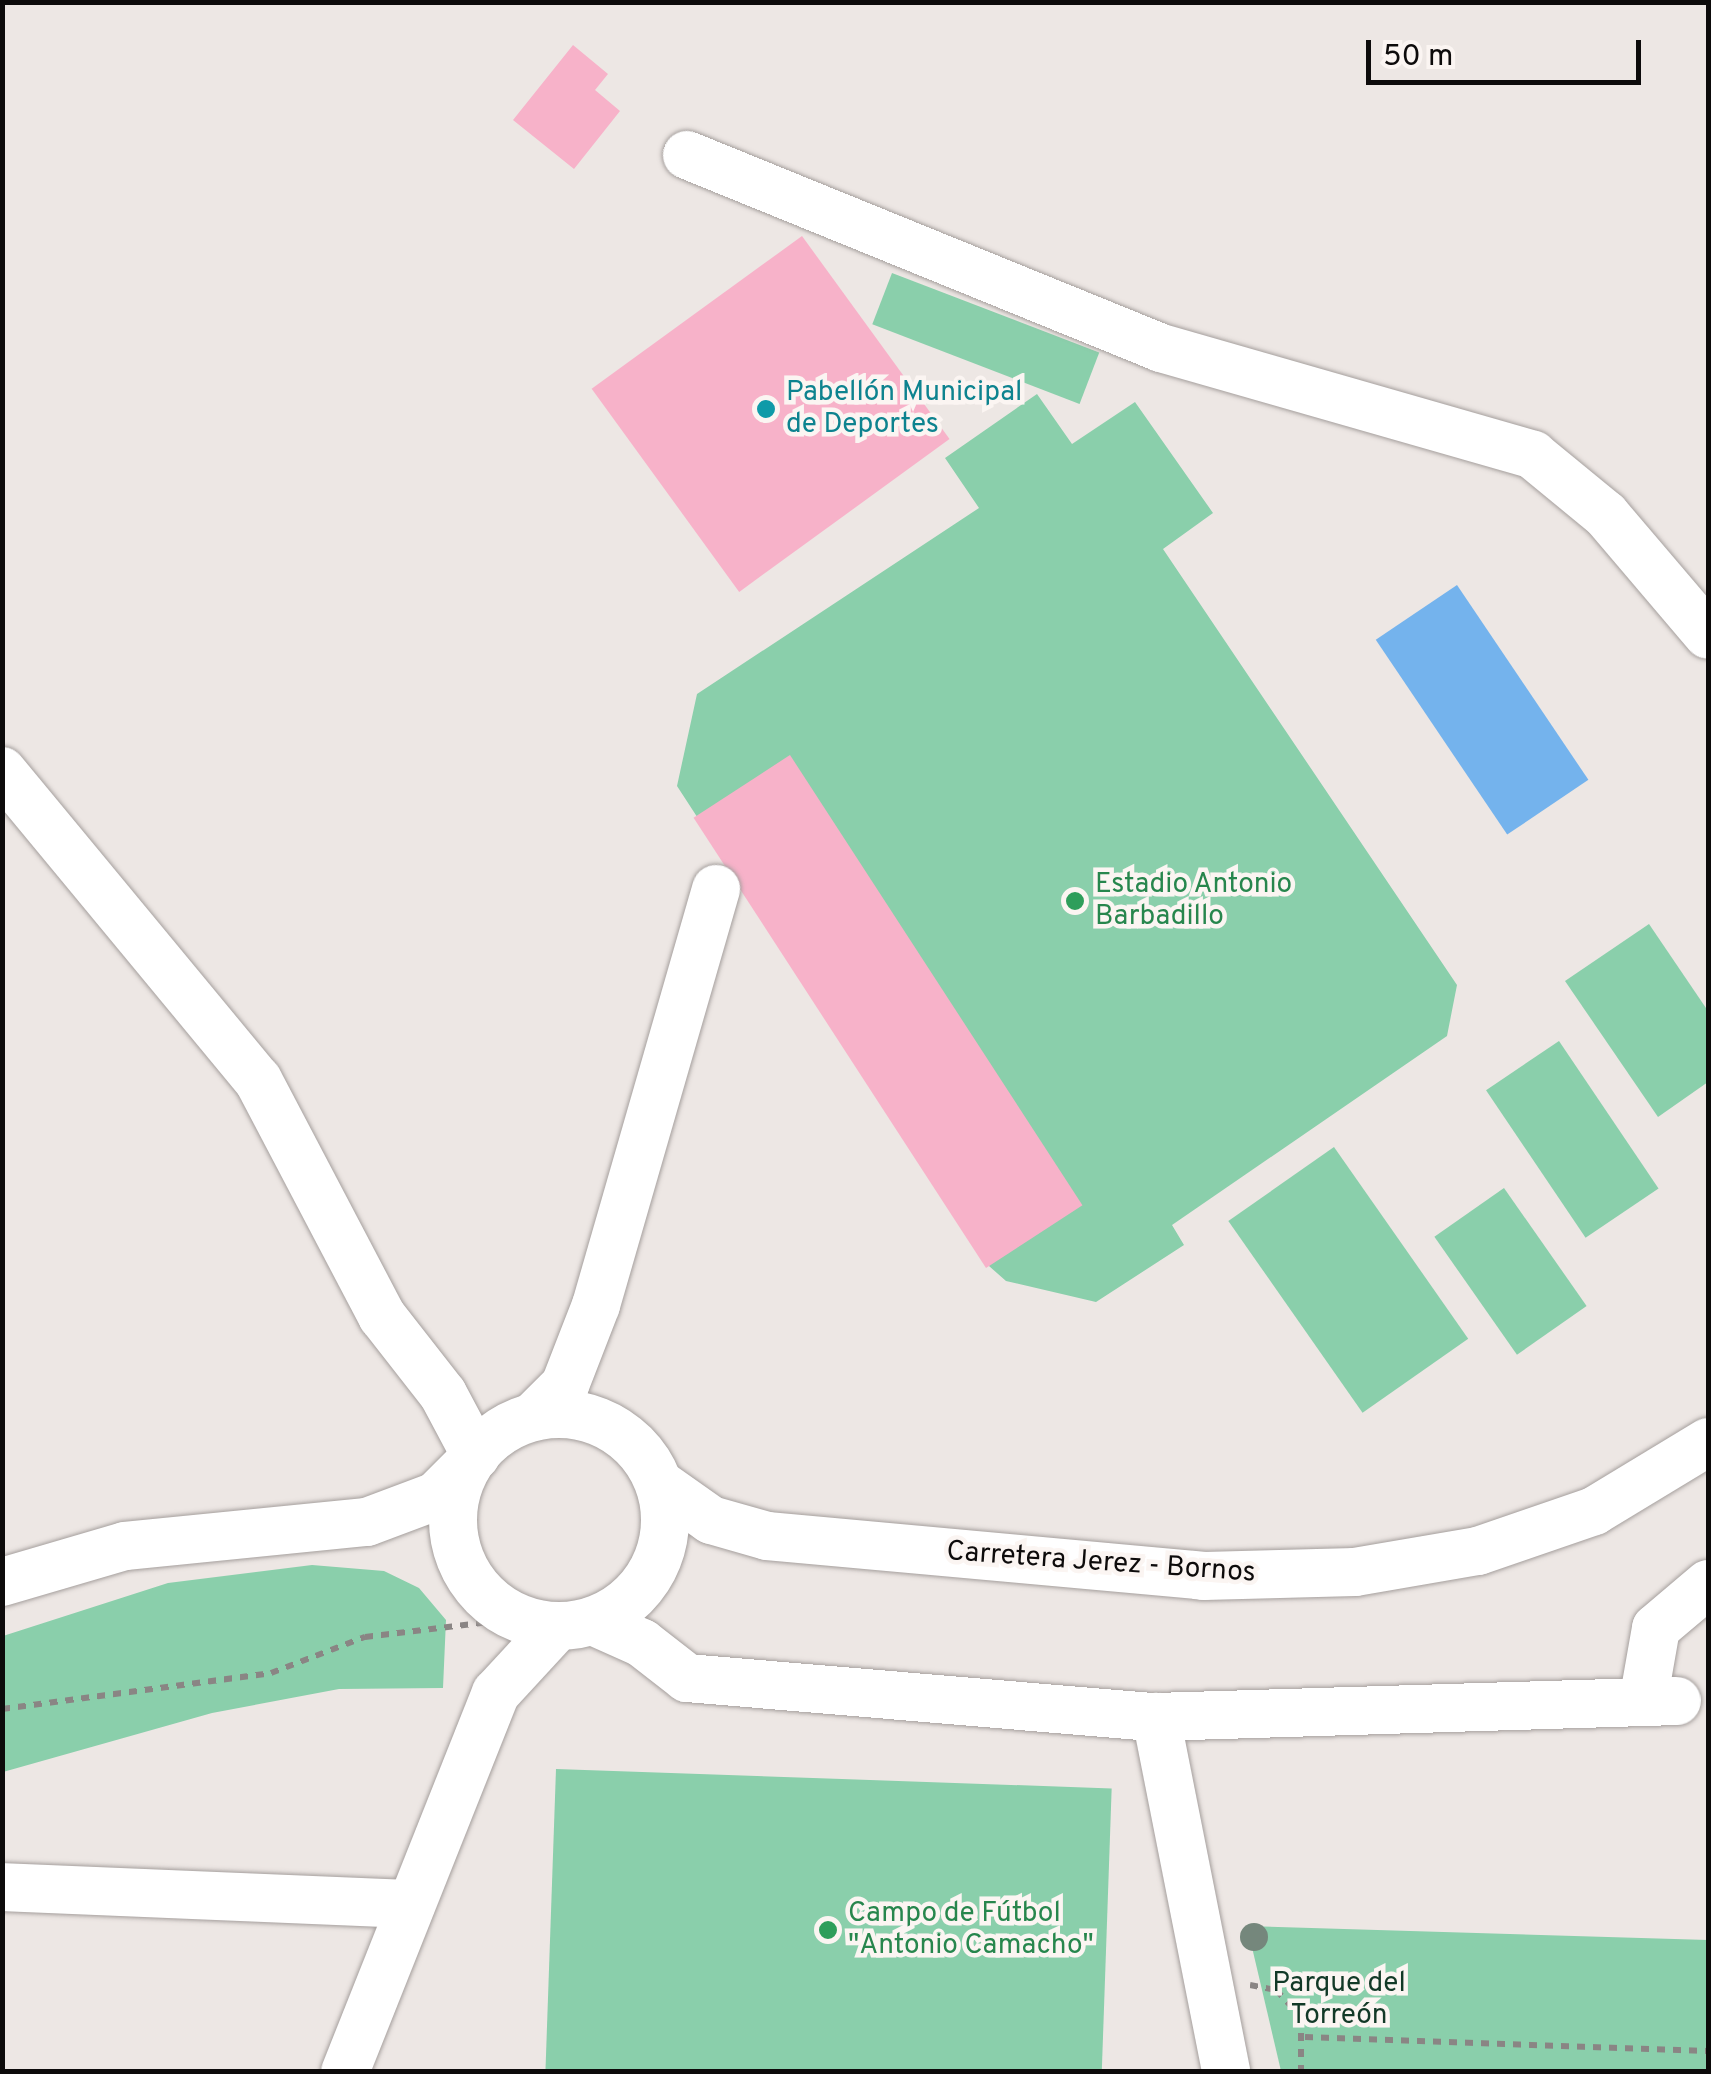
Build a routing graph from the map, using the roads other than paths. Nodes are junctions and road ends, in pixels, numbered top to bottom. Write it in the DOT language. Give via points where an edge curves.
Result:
graph roads {
  1 [pos="687,156"];
  2 [pos="1708,635"];
  3 [pos="2,771"];
  4 [pos="716,889"];
  5 [pos="584,1337"];
  6 [pos="443,1394"];
  7 [pos="526,1419"];
  8 [pos="622,1433"];
  9 [pos="1708,1442"];
  10 [pos="472,1460"];
  11 [pos="660,1484"];
  12 [pos="367,1522"];
  13 [pos="767,1536"];
  14 [pos="2,1582"];
  15 [pos="645,1582"];
  16 [pos="1708,1584"];
  17 [pos="475,1591"];
  18 [pos="575,1624"];
  19 [pos="642,1642"];
  20 [pos="496,1692"];
  21 [pos="1156,1718"];
  22 [pos="2,1887"];
  23 [pos="409,1904"];
  24 [pos="346,2072"];
  25 [pos="1226,2072"];
  1 -- 2 [label="street" via="1162,348 1533,456 1606,514"];
  3 -- 6 [label="street" via="258,1080 382,1316"];
  4 -- 5 [label="street"];
  5 -- 7 [label="street" via="565,1385"];
  5 -- 8 [label="street"];
  6 -- 7 [label="street"];
  6 -- 10 [label="street"];
  7 -- 8 [label="street" via="570,1414"];
  7 -- 10 [label="street"];
  8 -- 11 [label="street"];
  9 -- 13 [label="street, Carretera Jerez - Bornos" via="1594,1510 1478,1551 1354,1572 1204,1576"];
  10 -- 12 [label="street" via="436,1496"];
  10 -- 17 [label="street" via="452,1530"];
  11 -- 13 [label="street, Carretera Jerez - Bornos" via="711,1520"];
  11 -- 15 [label="street" via="664,1544"];
  12 -- 14 [label="street" via="125,1546"];
  12 -- 17 [label="street"];
  13 -- 15 [label="street, Carretera Jerez - Bornos"];
  15 -- 18 [label="street"];
  15 -- 19 [label="street"];
  16 -- 21 [label="street" via="1656,1628 1660,1701"];
  17 -- 18 [label="street" via="526,1622"];
  17 -- 20 [label="street"];
  18 -- 19 [label="street"];
  18 -- 20 [label="street"];
  19 -- 21 [label="street" via="687,1678"];
  20 -- 23 [label="street"];
  21 -- 25 [label="street"];
  22 -- 23 [label="street"];
  23 -- 24 [label="street"];
}
